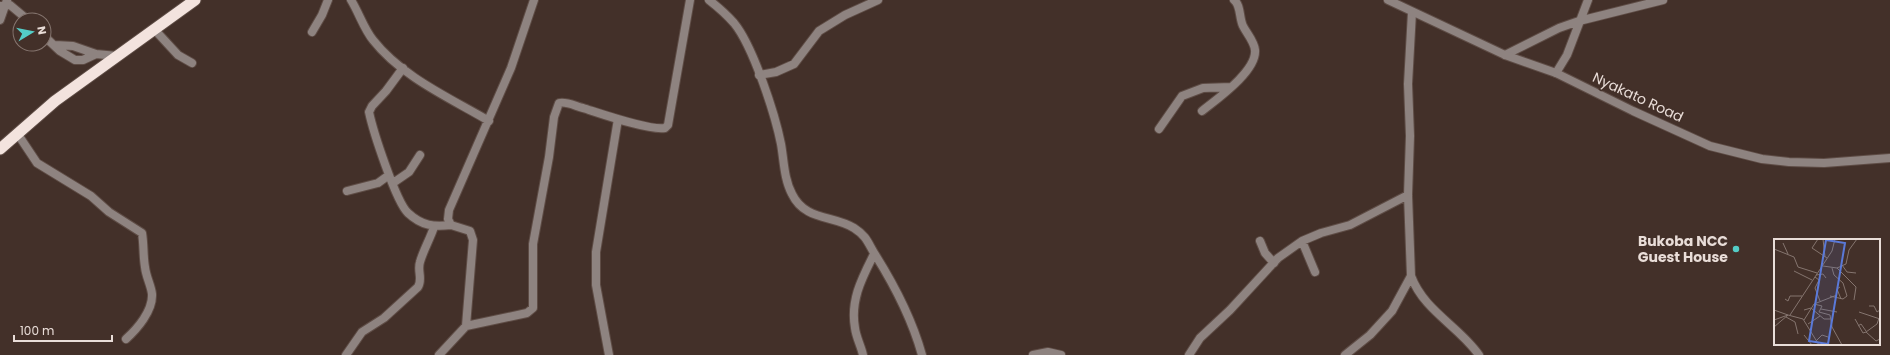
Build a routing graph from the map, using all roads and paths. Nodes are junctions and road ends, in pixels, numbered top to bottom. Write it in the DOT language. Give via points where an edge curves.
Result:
graph roads {
  1 [pos="195,0"];
  2 [pos="328,0"];
  3 [pos="351,0"];
  4 [pos="534,0"];
  5 [pos="690,0"];
  6 [pos="709,0"];
  7 [pos="878,0"];
  8 [pos="1234,0"];
  9 [pos="1388,0"];
  10 [pos="1588,0"];
  11 [pos="1663,0"];
  12 [pos="4,3"];
  13 [pos="19,12"];
  14 [pos="1412,12"];
  15 [pos="0,20"];
  16 [pos="1579,21"];
  17 [pos="154,30"];
  18 [pos="312,32"];
  19 [pos="52,43"];
  20 [pos="55,45"];
  21 [pos="96,54"];
  22 [pos="1505,55"];
  23 [pos="117,56"];
  24 [pos="192,63"];
  25 [pos="403,68"];
  26 [pos="1556,73"];
  27 [pos="759,75"];
  28 [pos="1231,87"];
  29 [pos="1202,111"];
  30 [pos="618,119"];
  31 [pos="489,121"];
  32 [pos="1159,129"];
  33 [pos="16,133"];
  34 [pos="0,149"];
  35 [pos="420,155"];
  36 [pos="1890,158"];
  37 [pos="389,175"];
  38 [pos="393,183"];
  39 [pos="347,191"];
  40 [pos="1408,195"];
  41 [pos="451,224"];
  42 [pos="434,227"];
  43 [pos="1260,240"];
  44 [pos="1302,241"];
  45 [pos="874,254"];
  46 [pos="1274,263"];
  47 [pos="1316,272"];
  48 [pos="1411,276"];
  49 [pos="466,326"];
  50 [pos="126,339"];
  51 [pos="346,355"];
  52 [pos="439,355"];
  53 [pos="609,355"];
  54 [pos="863,355"];
  55 [pos="922,355"];
  56 [pos="1033,355"];
  57 [pos="1061,355"];
  58 [pos="1189,355"];
  59 [pos="1345,355"];
  60 [pos="1479,355"];
  1 -- 17 [label="highway"];
  2 -- 18 [label="street"];
  3 -- 25 [label="street" via="374,41"];
  4 -- 31 [label="street" via="511,68"];
  5 -- 30 [label="street" via="668,125 661,129"];
  6 -- 27 [label="street" via="740,32"];
  7 -- 27 [label="street" via="819,31 794,64 776,72"];
  8 -- 28 [label="street" via="1250,37 1255,58 1247,71"];
  9 -- 14 [label="street, Nyakato Road"];
  10 -- 16 [label="street"];
  11 -- 16 [label="street"];
  12 -- 13 [label="street"];
  12 -- 15 [label="street"];
  14 -- 22 [label="street, Nyakato Road"];
  14 -- 40 [label="street" via="1408,66"];
  16 -- 22 [label="street"];
  16 -- 26 [label="street" via="1567,55"];
  17 -- 23 [label="highway"];
  17 -- 24 [label="street" via="178,55"];
  19 -- 20 [label="street"];
  20 -- 21 [label="street" via="73,46"];
  20 -- 21 [label="street" via="65,56 75,60 83,60"];
  21 -- 23 [label="street"];
  22 -- 26 [label="street, Nyakato Road"];
  23 -- 33 [label="highway"];
  25 -- 31 [label="street"];
  25 -- 37 [label="street" via="369,112"];
  26 -- 36 [label="street, Nyakato Road" via="1710,146 1732,152 1762,159 1824,163"];
  27 -- 45 [label="street" via="792,195 810,213 853,228 866,238"];
  28 -- 29 [label="street"];
  28 -- 32 [label="street" via="1204,88 1182,96"];
  30 -- 49 [label="street" via="568,103 559,103 554,117 550,156 533,244 533,308 527,313"];
  30 -- 53 [label="street" via="595,267 598,303"];
  31 -- 41 [label="street" via="449,210 448,219"];
  33 -- 34 [label="highway"];
  33 -- 50 [label="street" via="37,163 91,196 109,212 142,234 144,266 151,290 151,300 143,320"];
  35 -- 38 [label="street" via="409,172"];
  37 -- 38 [label="street"];
  37 -- 39 [label="street" via="378,183"];
  38 -- 42 [label="street" via="409,214"];
  40 -- 44 [label="street" via="1350,225 1321,232"];
  40 -- 48 [label="street"];
  41 -- 42 [label="street"];
  41 -- 49 [label="street" via="470,231 473,240"];
  42 -- 51 [label="street" via="428,247 420,261 418,287 384,318 362,332"];
  43 -- 46 [label="street" via="1265,254"];
  44 -- 46 [label="street"];
  44 -- 47 [label="street"];
  45 -- 54 [label="street" via="854,300 855,329"];
  45 -- 55 [label="street" via="907,310"];
  46 -- 58 [label="street" via="1200,338"];
  48 -- 59 [label="street" via="1392,311 1370,335"];
  48 -- 60 [label="street" via="1428,305 1463,334"];
  49 -- 52 [label="street"];
  56 -- 57 [label="street" via="1048,352"];
}
